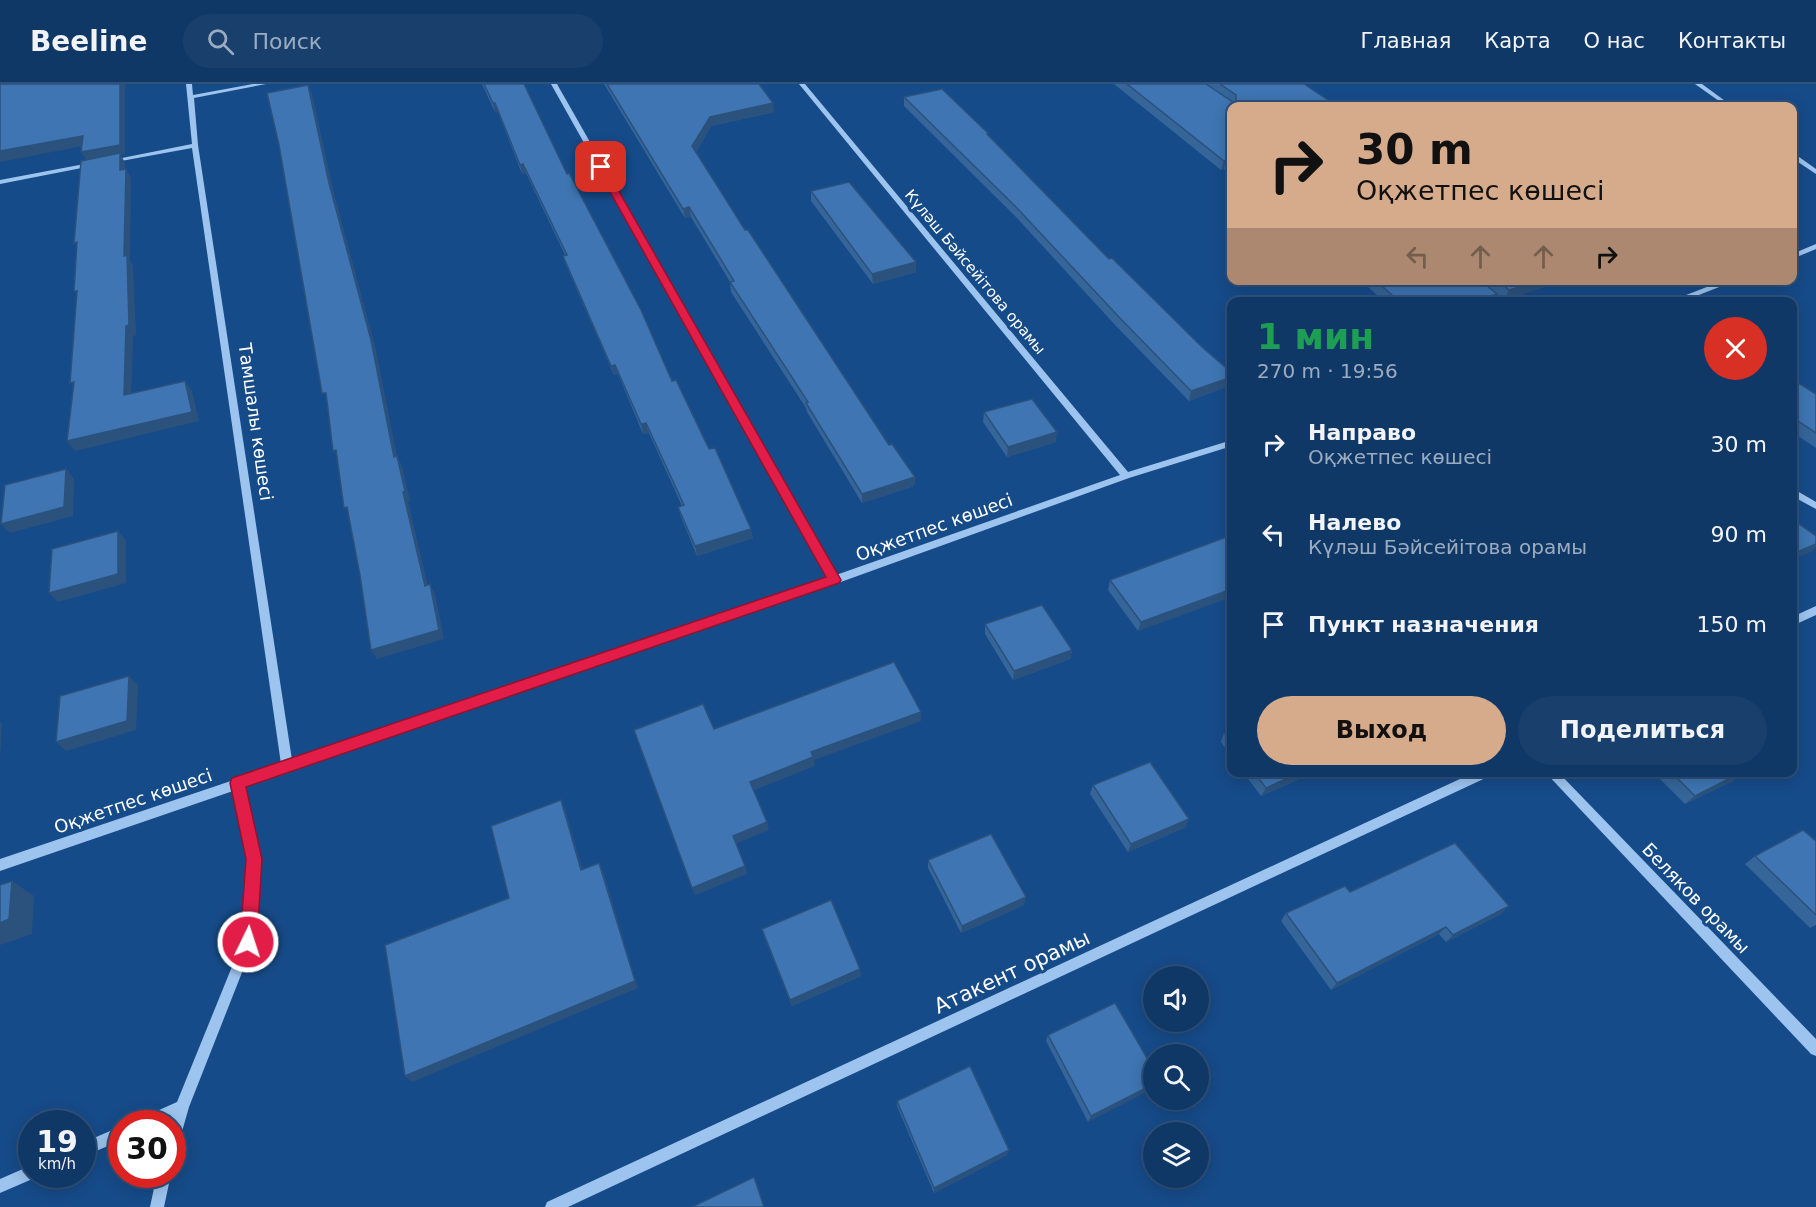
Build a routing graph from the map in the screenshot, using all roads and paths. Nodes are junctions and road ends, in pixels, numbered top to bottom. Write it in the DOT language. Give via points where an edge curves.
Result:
graph roads {
  1 [pos="189,84"];
  2 [pos="263,84"];
  3 [pos="554,84"];
  4 [pos="802,84"];
  5 [pos="1698,84"];
  6 [pos="191,97"];
  7 [pos="1723,102"];
  8 [pos="195,145"];
  9 [pos="1797,158"];
  10 [pos="1816,172"];
  11 [pos="0,182"];
  12 [pos="1816,246"];
  13 [pos="1797,255"];
  14 [pos="1477,285"];
  15 [pos="1720,285"];
  16 [pos="1492,297"];
  17 [pos="1686,297"];
  18 [pos="1227,445"];
  19 [pos="1126,476"];
  20 [pos="1797,494"];
  21 [pos="1816,506"];
  22 [pos="834,580"];
  23 [pos="1816,610"];
  24 [pos="1797,620"];
  25 [pos="287,766"];
  26 [pos="1477,777"];
  27 [pos="1555,777"];
  28 [pos="237,783"];
  29 [pos="0,865"];
  30 [pos="1816,1049"];
  31 [pos="182,1107"];
  32 [pos="175,1110"];
  33 [pos="181,1110"];
  34 [pos="18,1178"];
  35 [pos="0,1186"];
  36 [pos="161,1188"];
  37 [pos="157,1207"];
  38 [pos="552,1207"];
  1 -- 6 [label="street, Тамшалы көшесі"];
  2 -- 6 [label="street"];
  3 -- 22 [label="street"];
  4 -- 19 [label="street, Күләш Бәйсейітова орамы"];
  5 -- 7 [label="street"];
  6 -- 8 [label="street, Тамшалы көшесі"];
  8 -- 11 [label="street"];
  8 -- 25 [label="street, Тамшалы көшесі"];
  9 -- 10 [label="street"];
  12 -- 13 [label="street"];
  14 -- 16 [label="street"];
  15 -- 17 [label="street"];
  18 -- 19 [label="street, Оқжетпес көшесі"];
  19 -- 22 [label="street, Оқжетпес көшесі"];
  20 -- 21 [label="street"];
  22 -- 25 [label="street, Оқжетпес көшесі"];
  23 -- 24 [label="street"];
  25 -- 28 [label="street, Оқжетпес көшесі"];
  26 -- 38 [label="street, Атакент орамы"];
  27 -- 30 [label="street, Беляков орамы"];
  28 -- 29 [label="street, Оқжетпес көшесі"];
  28 -- 31 [label="street" via="254,859 248,942"];
  31 -- 32 [label="street"];
  31 -- 33 [label="street"];
  34 -- 35 [label="street"];
  36 -- 37 [label="street"];
}
